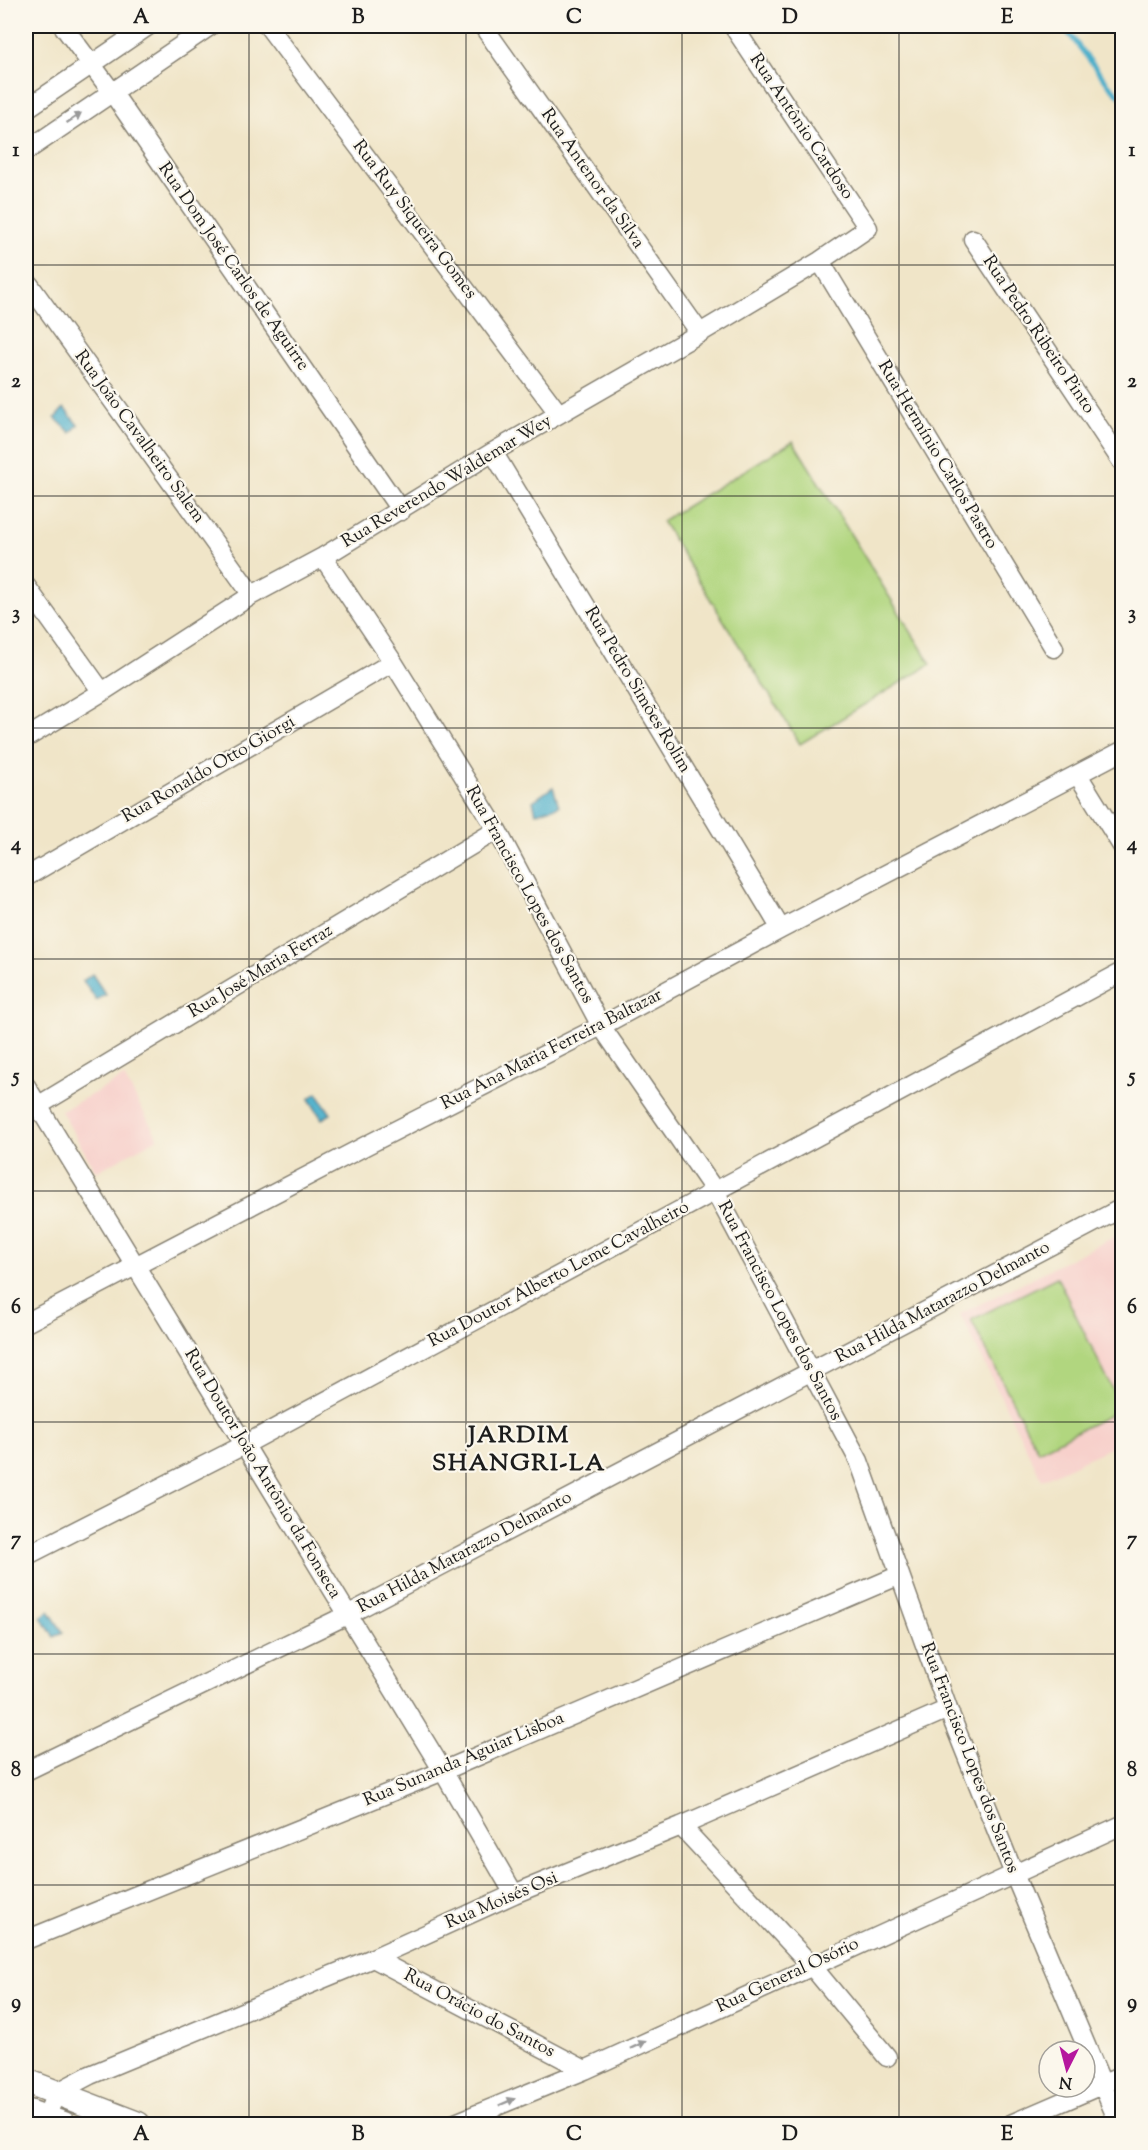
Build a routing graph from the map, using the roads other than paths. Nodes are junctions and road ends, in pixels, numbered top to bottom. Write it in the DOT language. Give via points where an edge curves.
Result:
graph roads {
  1 [pos="63,26"];
  2 [pos="148,26"];
  3 [pos="210,26"];
  4 [pos="268,26"];
  5 [pos="483,26"];
  6 [pos="733,26"];
  7 [pos="92,63"];
  8 [pos="112,92"];
  9 [pos="26,109"];
  10 [pos="26,151"];
  11 [pos="868,228"];
  12 [pos="973,238"];
  13 [pos="820,261"];
  14 [pos="26,280"];
  15 [pos="700,333"];
  16 [pos="559,414"];
  17 [pos="494,452"];
  18 [pos="1122,462"];
  19 [pos="400,510"];
  20 [pos="323,557"];
  21 [pos="26,586"];
  22 [pos="252,595"];
  23 [pos="1054,648"];
  24 [pos="393,662"];
  25 [pos="102,692"];
  26 [pos="26,738"];
  27 [pos="1122,751"];
  28 [pos="1078,775"];
  29 [pos="496,830"];
  30 [pos="1122,846"];
  31 [pos="26,877"];
  32 [pos="781,929"];
  33 [pos="1122,972"];
  34 [pos="601,1026"];
  35 [pos="26,1086"];
  36 [pos="32,1110"];
  37 [pos="715,1191"];
  38 [pos="1122,1209"];
  39 [pos="135,1266"];
  40 [pos="26,1323"];
  41 [pos="812,1372"];
  42 [pos="244,1445"];
  43 [pos="26,1556"];
  44 [pos="900,1575"];
  45 [pos="347,1614"];
  46 [pos="948,1709"];
  47 [pos="26,1771"];
  48 [pos="442,1771"];
  49 [pos="1122,1825"];
  50 [pos="681,1826"];
  51 [pos="1014,1874"];
  52 [pos="514,1894"];
  53 [pos="26,1940"];
  54 [pos="373,1958"];
  55 [pos="811,1965"];
  56 [pos="887,2057"];
  57 [pos="585,2070"];
  58 [pos="1122,2076"];
  59 [pos="26,2081"];
  60 [pos="1101,2085"];
  61 [pos="56,2093"];
  62 [pos="45,2118"];
  63 [pos="138,2124"];
  64 [pos="453,2124"];
  65 [pos="1011,2124"];
  66 [pos="1119,2124"];
  1 -- 7 [label="street, Rua Dom José Carlos de Aguirre"];
  2 -- 7 [label="street"];
  3 -- 8 [label="street"];
  4 -- 16 [label="street, Rua Ruy Siqueira Gomes"];
  5 -- 15 [label="street, Rua Antenor da Silva"];
  6 -- 11 [label="street, Rua Antônio Cardoso"];
  7 -- 8 [label="street, Rua Dom José Carlos de Aguirre"];
  7 -- 9 [label="street"];
  10 -- 8 [label="street, one-way"];
  8 -- 19 [label="street, Rua Dom José Carlos de Aguirre"];
  11 -- 13 [label="street, Rua Reverendo Waldemar Wey"];
  12 -- 18 [label="street, Rua Pedro Ribeiro Pinto"];
  13 -- 15 [label="street, Rua Reverendo Waldemar Wey"];
  13 -- 23 [label="street, Rua Hermínio Carlos Pastro"];
  14 -- 22 [label="street, Rua João Cavalheiro Salem"];
  15 -- 16 [label="street, Rua Reverendo Waldemar Wey"];
  16 -- 17 [label="street, Rua Reverendo Waldemar Wey"];
  17 -- 19 [label="street, Rua Reverendo Waldemar Wey"];
  17 -- 32 [label="street, Rua Pedro Simões Rolim"];
  19 -- 20 [label="street, Rua Reverendo Waldemar Wey"];
  20 -- 22 [label="street, Rua Reverendo Waldemar Wey"];
  20 -- 24 [label="street, Rua Francisco Lopes dos Santos"];
  21 -- 25 [label="street"];
  22 -- 25 [label="street, Rua Reverendo Waldemar Wey"];
  24 -- 29 [label="street, Rua Francisco Lopes dos Santos"];
  24 -- 31 [label="street, Rua Ronaldo Otto Giorgi"];
  25 -- 26 [label="street, Rua Reverendo Waldemar Wey"];
  27 -- 28 [label="street, Rua Ana Maria Ferreira Baltazar"];
  28 -- 30 [label="street"];
  28 -- 32 [label="street, Rua Ana Maria Ferreira Baltazar"];
  29 -- 34 [label="street, Rua Francisco Lopes dos Santos"];
  29 -- 36 [label="street, Rua José Maria Ferraz"];
  32 -- 34 [label="street, Rua Ana Maria Ferreira Baltazar"];
  33 -- 37 [label="street, Rua Doutor Alberto Leme Cavalheiro"];
  34 -- 37 [label="street, Rua Francisco Lopes dos Santos"];
  34 -- 39 [label="street, Rua Ana Maria Ferreira Baltazar"];
  35 -- 36 [label="street, Rua Doutor João Antônio da Fonseca"];
  36 -- 39 [label="street, Rua Doutor João Antônio da Fonseca"];
  37 -- 41 [label="street, Rua Francisco Lopes dos Santos"];
  37 -- 42 [label="street, Rua Doutor Alberto Leme Cavalheiro"];
  38 -- 41 [label="street, Rua Hilda Matarazzo Delmanto"];
  39 -- 40 [label="street, Rua Ana Maria Ferreira Baltazar"];
  39 -- 42 [label="street, Rua Doutor João Antônio da Fonseca"];
  41 -- 44 [label="street, Rua Francisco Lopes dos Santos" via="859,1461"];
  41 -- 45 [label="street, Rua Hilda Matarazzo Delmanto"];
  42 -- 43 [label="street, Rua Doutor Alberto Leme Cavalheiro"];
  42 -- 45 [label="street, Rua Doutor João Antônio da Fonseca"];
  44 -- 46 [label="street, Rua Francisco Lopes dos Santos"];
  44 -- 48 [label="street, Rua Sunanda Aguiar Lisboa"];
  45 -- 47 [label="street, Rua Hilda Matarazzo Delmanto"];
  45 -- 48 [label="street, Rua Doutor João Antônio da Fonseca"];
  46 -- 50 [label="street, Rua Moisés Osi"];
  46 -- 51 [label="street, Rua Francisco Lopes dos Santos"];
  48 -- 52 [label="street, Rua Doutor João Antônio da Fonseca"];
  48 -- 53 [label="street, Rua Sunanda Aguiar Lisboa"];
  49 -- 51 [label="street, Rua General Osório"];
  50 -- 52 [label="street, Rua Moisés Osi"];
  50 -- 55 [label="street"];
  51 -- 55 [label="street, Rua General Osório"];
  51 -- 60 [label="street, Rua Francisco Lopes dos Santos"];
  52 -- 54 [label="street, Rua Moisés Osi"];
  54 -- 57 [label="street, Rua Orácio do Santos"];
  54 -- 61 [label="street, Rua Moisés Osi" via="90,2075"];
  55 -- 56 [label="street"];
  57 -- 55 [label="street, Rua General Osório, one-way"];
  64 -- 57 [label="street, Rua General Osório, one-way"];
  58 -- 60 [label="street"];
  59 -- 61 [label="main road"];
  60 -- 65 [label="street"];
  60 -- 66 [label="street, Rua Francisco Lopes dos Santos"];
  61 -- 62 [label="street"];
  61 -- 63 [label="main road"];
}
